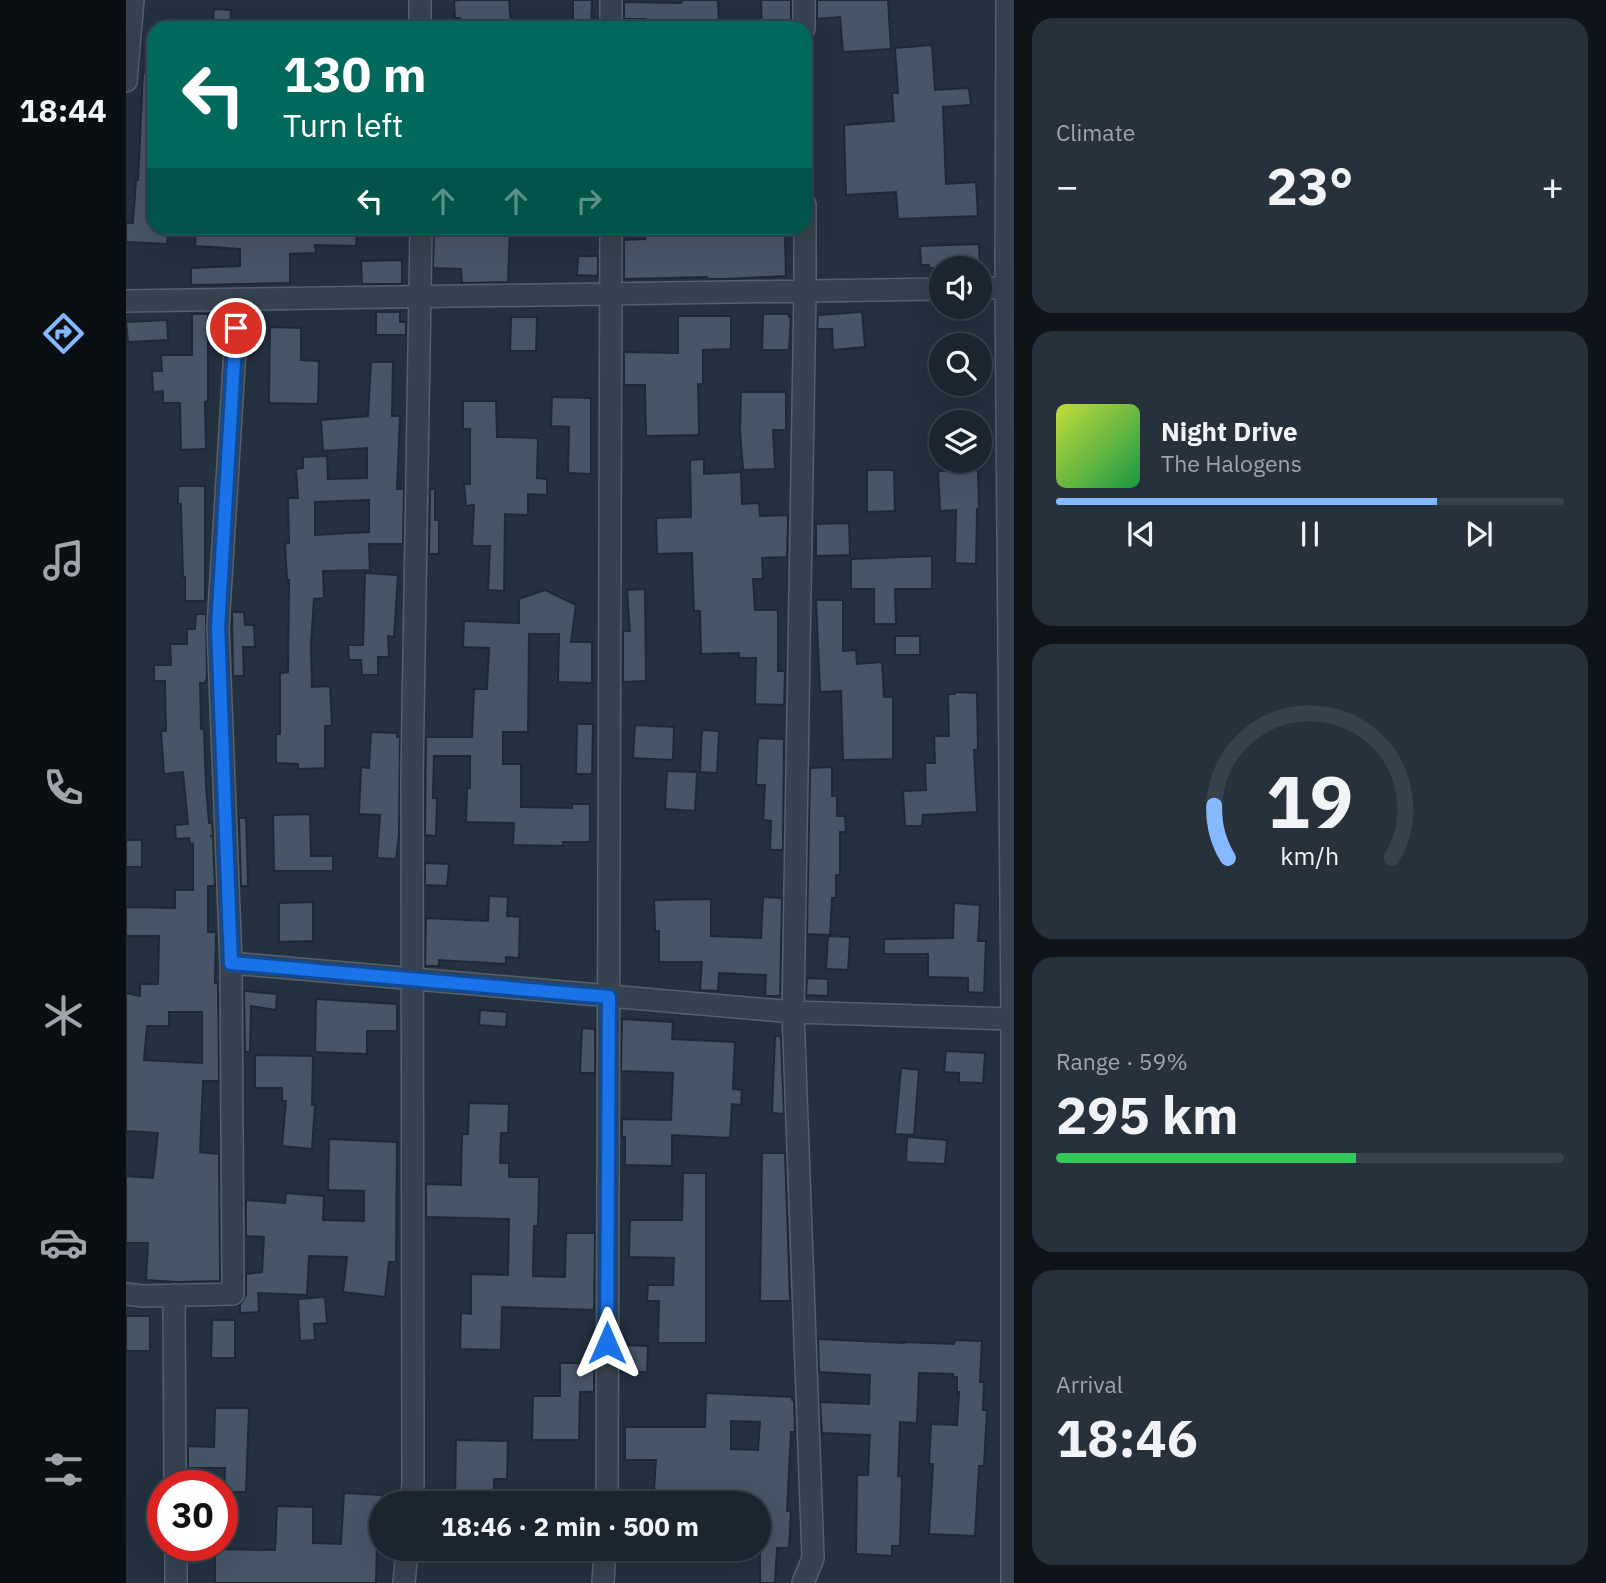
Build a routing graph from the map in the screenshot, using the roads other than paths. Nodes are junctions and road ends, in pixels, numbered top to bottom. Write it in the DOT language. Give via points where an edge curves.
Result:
graph roads {
  1 [pos="133,0"];
  2 [pos="420,0"];
  3 [pos="611,0"];
  4 [pos="804,0"];
  5 [pos="1011,0"];
  6 [pos="420,21"];
  7 [pos="611,21"];
  8 [pos="804,21"];
  9 [pos="126,81"];
  10 [pos="1011,191"];
  11 [pos="421,235"];
  12 [pos="611,235"];
  13 [pos="805,235"];
  14 [pos="992,288"];
  15 [pos="1006,288"];
  16 [pos="929,289"];
  17 [pos="806,291"];
  18 [pos="612,293"];
  19 [pos="422,298"];
  20 [pos="126,301"];
  21 [pos="238,301"];
  22 [pos="1011,391"];
  23 [pos="1012,574"];
  24 [pos="1012,767"];
  25 [pos="1013,962"];
  26 [pos="231,963"];
  27 [pos="412,980"];
  28 [pos="609,997"];
  29 [pos="793,1012"];
  30 [pos="1012,1018"];
  31 [pos="1013,1145"];
  32 [pos="126,1294"];
  33 [pos="174,1295"];
  34 [pos="1013,1342"];
  35 [pos="176,1470"];
  36 [pos="412,1491"];
  37 [pos="607,1491"];
  38 [pos="1013,1529"];
  39 [pos="176,1561"];
  40 [pos="406,1561"];
  41 [pos="604,1561"];
  42 [pos="176,1583"];
  43 [pos="404,1583"];
  44 [pos="603,1583"];
  45 [pos="803,1583"];
  46 [pos="1012,1583"];
  1 -- 9 [label="street"];
  2 -- 6 [label="street"];
  3 -- 7 [label="street"];
  4 -- 8 [label="street"];
  5 -- 10 [label="street"];
  10 -- 15 [label="street"];
  11 -- 19 [label="street"];
  12 -- 18 [label="street"];
  13 -- 17 [label="street"];
  14 -- 15 [label="street"];
  15 -- 22 [label="street"];
  16 -- 17 [label="street"];
  17 -- 18 [label="street"];
  17 -- 29 [label="street"];
  18 -- 19 [label="street"];
  18 -- 28 [label="street"];
  19 -- 21 [label="street"];
  19 -- 27 [label="street"];
  20 -- 21 [label="street"];
  21 -- 26 [label="street" via="218,627"];
  22 -- 23 [label="street"];
  23 -- 24 [label="street"];
  24 -- 25 [label="street"];
  25 -- 30 [label="street"];
  26 -- 27 [label="street"];
  26 -- 33 [label="street" via="233,1294"];
  27 -- 28 [label="street"];
  27 -- 36 [label="street"];
  28 -- 29 [label="street"];
  28 -- 37 [label="street"];
  29 -- 30 [label="street"];
  29 -- 45 [label="street" via="813,1558"];
  30 -- 31 [label="street"];
  31 -- 34 [label="street"];
  32 -- 33 [label="street"];
  33 -- 35 [label="street"];
  34 -- 38 [label="street"];
  38 -- 46 [label="street"];
  39 -- 42 [label="street"];
  40 -- 43 [label="street"];
  41 -- 44 [label="street"];
}
